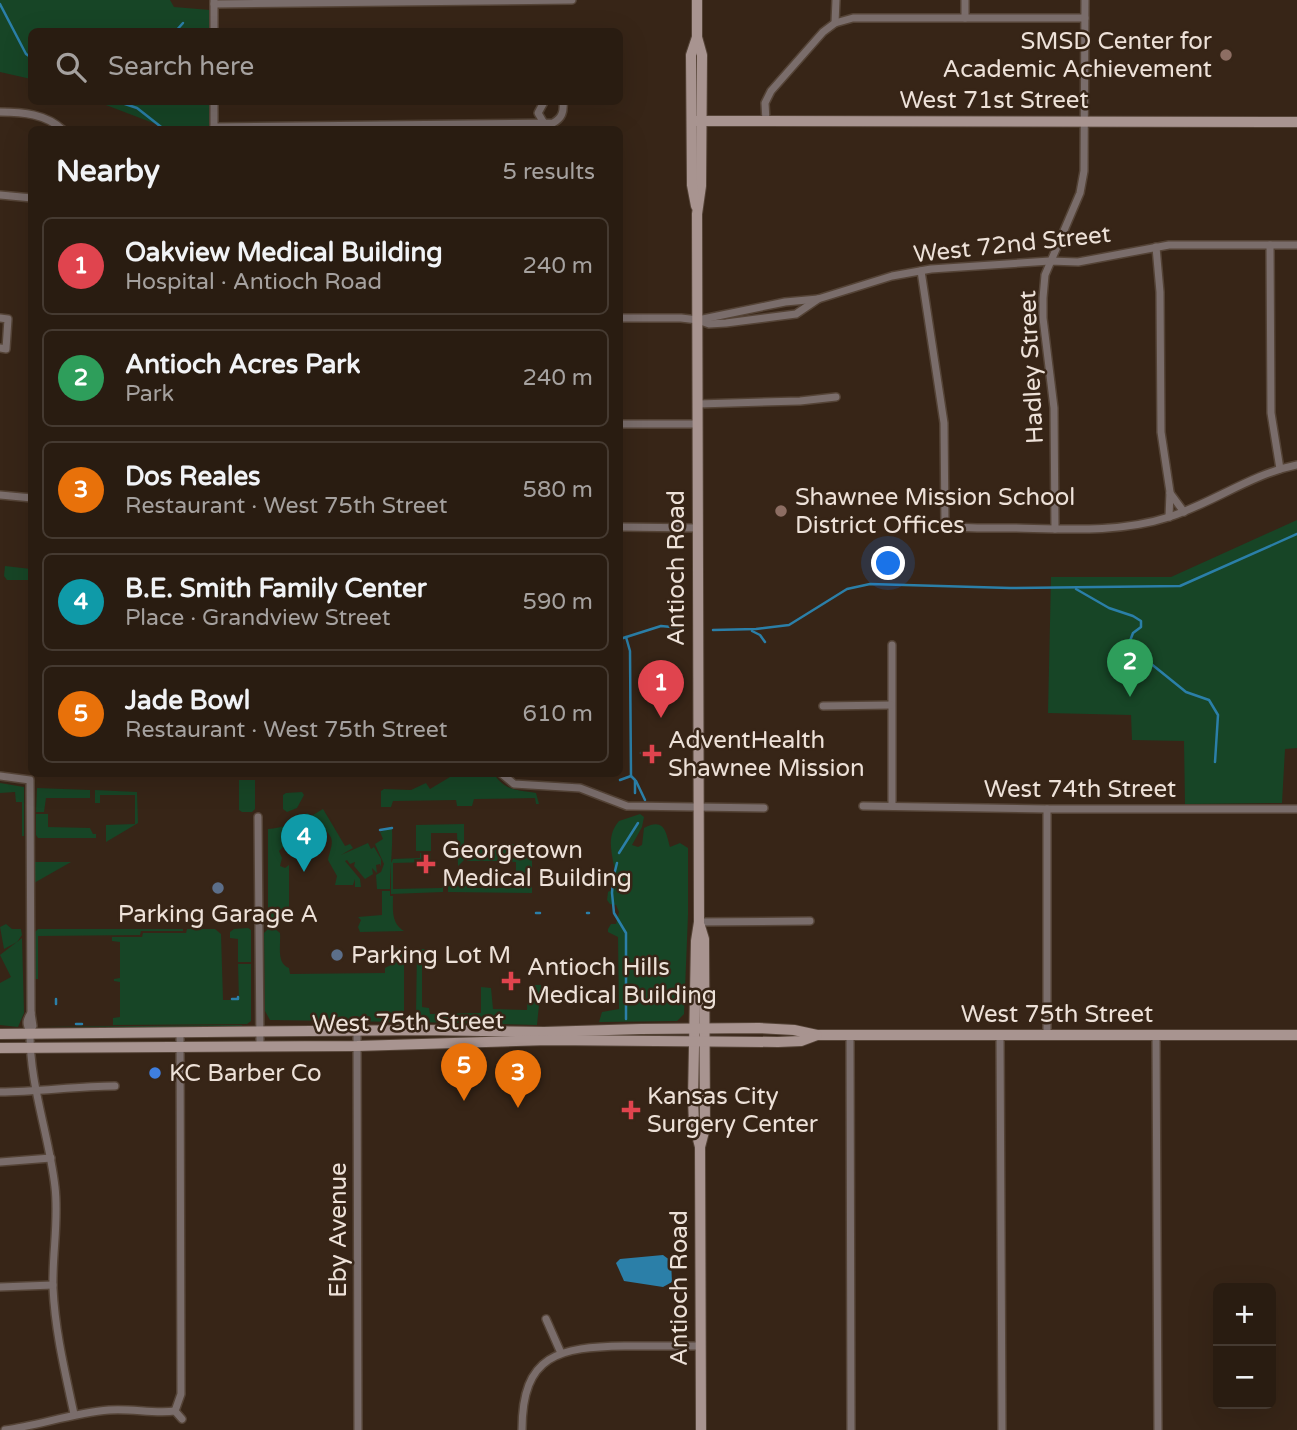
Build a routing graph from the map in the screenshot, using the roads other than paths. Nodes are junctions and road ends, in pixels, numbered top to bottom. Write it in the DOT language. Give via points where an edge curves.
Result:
graph roads {
  1 [pos="572,0"];
  2 [pos="697,0"];
  3 [pos="836,0"];
  4 [pos="965,0"];
  5 [pos="1085,0"];
  6 [pos="214,2"];
  7 [pos="965,18"];
  8 [pos="1085,18"];
  9 [pos="835,23"];
  10 [pos="214,28"];
  11 [pos="214,105"];
  12 [pos="542,105"];
  13 [pos="563,105"];
  14 [pos="0,112"];
  15 [pos="697,121"];
  16 [pos="766,121"];
  17 [pos="1086,121"];
  18 [pos="1297,122"];
  19 [pos="59,126"];
  20 [pos="214,126"];
  21 [pos="545,126"];
  22 [pos="548,126"];
  23 [pos="0,195"];
  24 [pos="28,198"];
  25 [pos="1270,245"];
  26 [pos="1297,245"];
  27 [pos="1156,247"];
  28 [pos="1050,261"];
  29 [pos="921,271"];
  30 [pos="818,299"];
  31 [pos="0,318"];
  32 [pos="623,318"];
  33 [pos="698,320"];
  34 [pos="0,348"];
  35 [pos="836,397"];
  36 [pos="698,404"];
  37 [pos="623,424"];
  38 [pos="697,424"];
  39 [pos="1297,465"];
  40 [pos="1280,469"];
  41 [pos="1170,492"];
  42 [pos="0,495"];
  43 [pos="28,498"];
  44 [pos="1184,512"];
  45 [pos="1169,517"];
  46 [pos="623,527"];
  47 [pos="698,527"];
  48 [pos="1055,529"];
  49 [pos="892,645"];
  50 [pos="891,705"];
  51 [pos="823,706"];
  52 [pos="0,776"];
  53 [pos="506,777"];
  54 [pos="863,806"];
  55 [pos="892,806"];
  56 [pos="700,807"];
  57 [pos="764,808"];
  58 [pos="1047,809"];
  59 [pos="1297,809"];
  60 [pos="258,817"];
  61 [pos="810,921"];
  62 [pos="699,922"];
  63 [pos="706,1028"];
  64 [pos="694,1029"];
  65 [pos="260,1031"];
  66 [pos="357,1031"];
  67 [pos="30,1032"];
  68 [pos="180,1032"];
  69 [pos="0,1034"];
  70 [pos="1047,1034"];
  71 [pos="817,1035"];
  72 [pos="849,1035"];
  73 [pos="1000,1035"];
  74 [pos="1156,1035"];
  75 [pos="1297,1035"];
  76 [pos="694,1042"];
  77 [pos="706,1042"];
  78 [pos="180,1046"];
  79 [pos="260,1046"];
  80 [pos="357,1046"];
  81 [pos="0,1048"];
  82 [pos="30,1048"];
  83 [pos="115,1086"];
  84 [pos="0,1091"];
  85 [pos="35,1092"];
  86 [pos="700,1147"];
  87 [pos="51,1158"];
  88 [pos="0,1162"];
  89 [pos="53,1285"];
  90 [pos="0,1287"];
  91 [pos="546,1319"];
  92 [pos="701,1346"];
  93 [pos="561,1353"];
  94 [pos="175,1411"];
  95 [pos="74,1414"];
  96 [pos="182,1419"];
  97 [pos="5,1430"];
  98 [pos="358,1430"];
  99 [pos="522,1430"];
  100 [pos="701,1430"];
  101 [pos="851,1430"];
  102 [pos="1002,1430"];
  103 [pos="1158,1430"];
  1 -- 6 [label="street"];
  2 -- 15 [label="main road, Antioch Road" via="691,55"];
  3 -- 9 [label="street"];
  4 -- 7 [label="street"];
  5 -- 8 [label="street, Hadley Street"];
  6 -- 10 [label="street"];
  7 -- 8 [label="street"];
  7 -- 9 [label="street" via="853,18"];
  8 -- 17 [label="street, Hadley Street"];
  9 -- 16 [label="street" via="771,91 765,103"];
  11 -- 20 [label="street"];
  12 -- 21 [label="street" via="538,113"];
  13 -- 22 [label="street" via="560,119"];
  14 -- 19 [label="street" via="43,117"];
  15 -- 16 [label="main road, West 71st Street"];
  15 -- 33 [label="main road, Antioch Road" via="692,185 697,214"];
  16 -- 17 [label="main road, West 71st Street"];
  17 -- 18 [label="main road, West 71st Street"];
  17 -- 28 [label="street, Hadley Street" via="1080,193"];
  23 -- 24 [label="street"];
  25 -- 26 [label="street, West 72nd Street"];
  25 -- 27 [label="street, West 72nd Street"];
  25 -- 40 [label="street" via="1271,414"];
  27 -- 28 [label="street, West 72nd Street" via="1078,262"];
  27 -- 41 [label="street" via="1161,432"];
  28 -- 29 [label="street, West 72nd Street"];
  28 -- 48 [label="street, Hadley Street" via="1043,318 1054,408"];
  29 -- 30 [label="street, West 72nd Street"];
  29 -- 48 [label="street" via="944,423 945,526"];
  30 -- 33 [label="street, West 72nd Street"];
  30 -- 33 [label="street, West 72nd Street" via="796,314 709,324"];
  31 -- 34 [label="street" via="8,319 6,349"];
  32 -- 33 [label="street, West 72nd Street"];
  33 -- 36 [label="main road, Antioch Road"];
  35 -- 36 [label="street"];
  36 -- 38 [label="main road, Antioch Road"];
  37 -- 38 [label="street"];
  38 -- 47 [label="main road, Antioch Road"];
  39 -- 40 [label="street"];
  40 -- 44 [label="street"];
  41 -- 44 [label="street"];
  41 -- 45 [label="street"];
  42 -- 43 [label="street"];
  44 -- 45 [label="street"];
  45 -- 48 [label="street" via="1129,526"];
  46 -- 47 [label="street"];
  47 -- 56 [label="main road, Antioch Road"];
  49 -- 50 [label="street"];
  50 -- 51 [label="street"];
  50 -- 55 [label="street"];
  52 -- 67 [label="street" via="30,780"];
  53 -- 56 [label="street" via="514,784 580,788 627,806"];
  54 -- 55 [label="street, West 74th Street"];
  55 -- 58 [label="street, West 74th Street"];
  56 -- 57 [label="street"];
  56 -- 62 [label="main road, Antioch Road"];
  58 -- 59 [label="street, West 74th Street"];
  58 -- 70 [label="street"];
  60 -- 65 [label="street"];
  61 -- 62 [label="street"];
  62 -- 63 [label="main road, Antioch Road" via="704,939"];
  62 -- 64 [label="main road, Antioch Road"];
  63 -- 64 [label="main road, West 75th Street"];
  63 -- 71 [label="main road, West 75th Street" via="794,1030"];
  63 -- 77 [label="main road, Antioch Road"];
  64 -- 66 [label="main road, West 75th Street"];
  64 -- 76 [label="main road, Antioch Road"];
  65 -- 66 [label="main road, West 75th Street"];
  65 -- 68 [label="main road, West 75th Street"];
  65 -- 79 [label="street"];
  66 -- 80 [label="street, Eby Avenue"];
  67 -- 68 [label="main road, West 75th Street"];
  67 -- 69 [label="main road, West 75th Street"];
  67 -- 82 [label="street"];
  68 -- 78 [label="street"];
  70 -- 73 [label="main road, West 75th Street"];
  70 -- 74 [label="main road, West 75th Street"];
  71 -- 72 [label="main road, West 75th Street"];
  71 -- 77 [label="main road, West 75th Street" via="801,1041"];
  72 -- 73 [label="main road, West 75th Street"];
  72 -- 101 [label="street"];
  73 -- 102 [label="street"];
  74 -- 75 [label="main road, West 75th Street"];
  74 -- 103 [label="street"];
  76 -- 77 [label="main road, West 75th Street"];
  76 -- 80 [label="main road, West 75th Street"];
  76 -- 86 [label="main road, Antioch Road" via="694,1124"];
  77 -- 86 [label="main road, Antioch Road" via="705,1128"];
  78 -- 79 [label="main road, West 75th Street"];
  78 -- 82 [label="main road, West 75th Street"];
  78 -- 94 [label="street" via="181,1394"];
  79 -- 80 [label="main road, West 75th Street"];
  80 -- 98 [label="street, Eby Avenue"];
  81 -- 82 [label="main road, West 75th Street"];
  82 -- 85 [label="street"];
  83 -- 85 [label="street"];
  84 -- 85 [label="street"];
  85 -- 87 [label="street"];
  86 -- 92 [label="main road, Antioch Road"];
  87 -- 88 [label="street"];
  87 -- 89 [label="street" via="57,1230"];
  89 -- 90 [label="street"];
  89 -- 95 [label="street" via="58,1342"];
  91 -- 93 [label="street"];
  92 -- 93 [label="street" via="589,1347"];
  92 -- 100 [label="main road, Antioch Road"];
  93 -- 99 [label="street" via="538,1371 527,1390"];
  94 -- 95 [label="street"];
  94 -- 96 [label="street"];
  95 -- 97 [label="street"];
}
